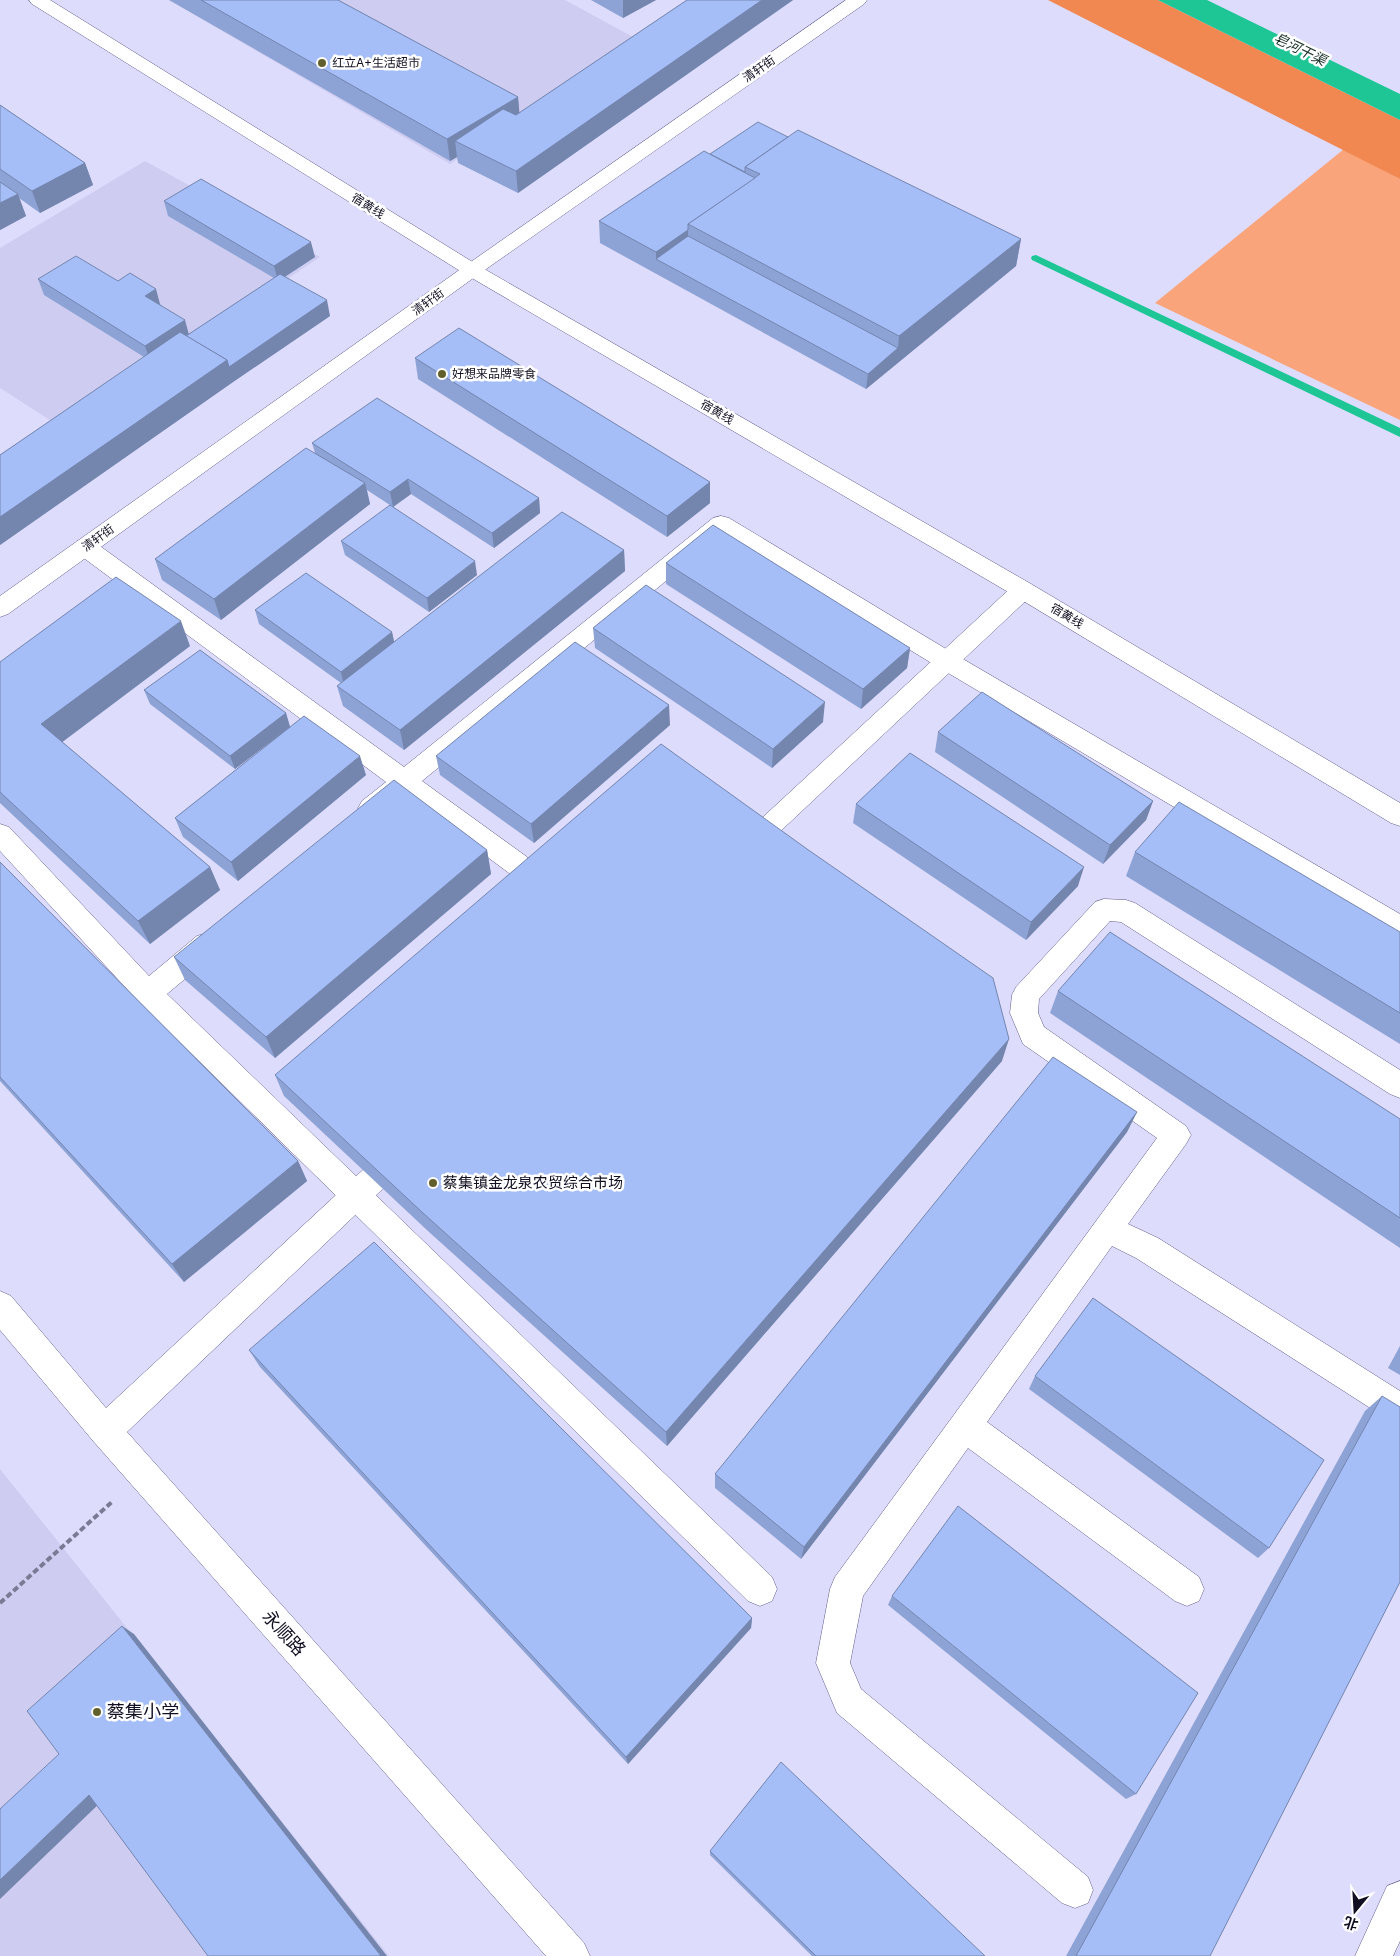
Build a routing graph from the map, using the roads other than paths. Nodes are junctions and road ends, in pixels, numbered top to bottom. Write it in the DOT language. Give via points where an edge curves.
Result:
graph roads {
  1 [pos="38,0"];
  2 [pos="858,0"];
  3 [pos="472,270"];
  4 [pos="85,547"];
  5 [pos="1024,590"];
  6 [pos="0,608"];
  7 [pos="947,661"];
  8 [pos="404,781"];
  9 [pos="1400,816"];
  10 [pos="351,825"];
  11 [pos="0,834"];
  12 [pos="730,864"];
  13 [pos="518,865"];
  14 [pos="1400,927"];
  15 [pos="224,930"];
  16 [pos="148,992"];
  17 [pos="1400,1085"];
  18 [pos="417,1138"];
  19 [pos="356,1195"];
  20 [pos="1107,1229"];
  21 [pos="0,1306"];
  22 [pos="1400,1409"];
  23 [pos="965,1426"];
  24 [pos="105,1431"];
  25 [pos="760,1589"];
  26 [pos="1186,1589"];
  27 [pos="1075,1890"];
  28 [pos="1400,1899"];
  29 [pos="571,1956"];
  30 [pos="1374,1956"];
  1 -- 3 [label="street, 宿黄线"];
  2 -- 3 [label="street, 清轩街"];
  3 -- 4 [label="street, 清轩街"];
  3 -- 5 [label="street, 宿黄线"];
  4 -- 6 [label="street, 清轩街"];
  4 -- 8 [label="street"];
  5 -- 7 [label="street"];
  5 -- 9 [label="street, 宿黄线"];
  7 -- 8 [label="street" via="721,524"];
  7 -- 12 [label="street"];
  7 -- 14 [label="street"];
  8 -- 10 [label="street"];
  8 -- 13 [label="street"];
  11 -- 16 [label="street"];
  15 -- 16 [label="street"];
  16 -- 19 [label="street"];
  17 -- 20 [label="street" via="1126,911 1104,910 1026,995 1024,1013 1033,1035 1176,1134"];
  18 -- 19 [label="street"];
  19 -- 24 [label="street"];
  19 -- 25 [label="street"];
  20 -- 22 [label="street" via="1147,1248"];
  20 -- 23 [label="street"];
  21 -- 24 [label="street, 永顺路"];
  23 -- 26 [label="street"];
  23 -- 27 [label="street" via="847,1589 833,1663 849,1701"];
  24 -- 29 [label="street, 永顺路"];
  28 -- 30 [label="street"];
}
